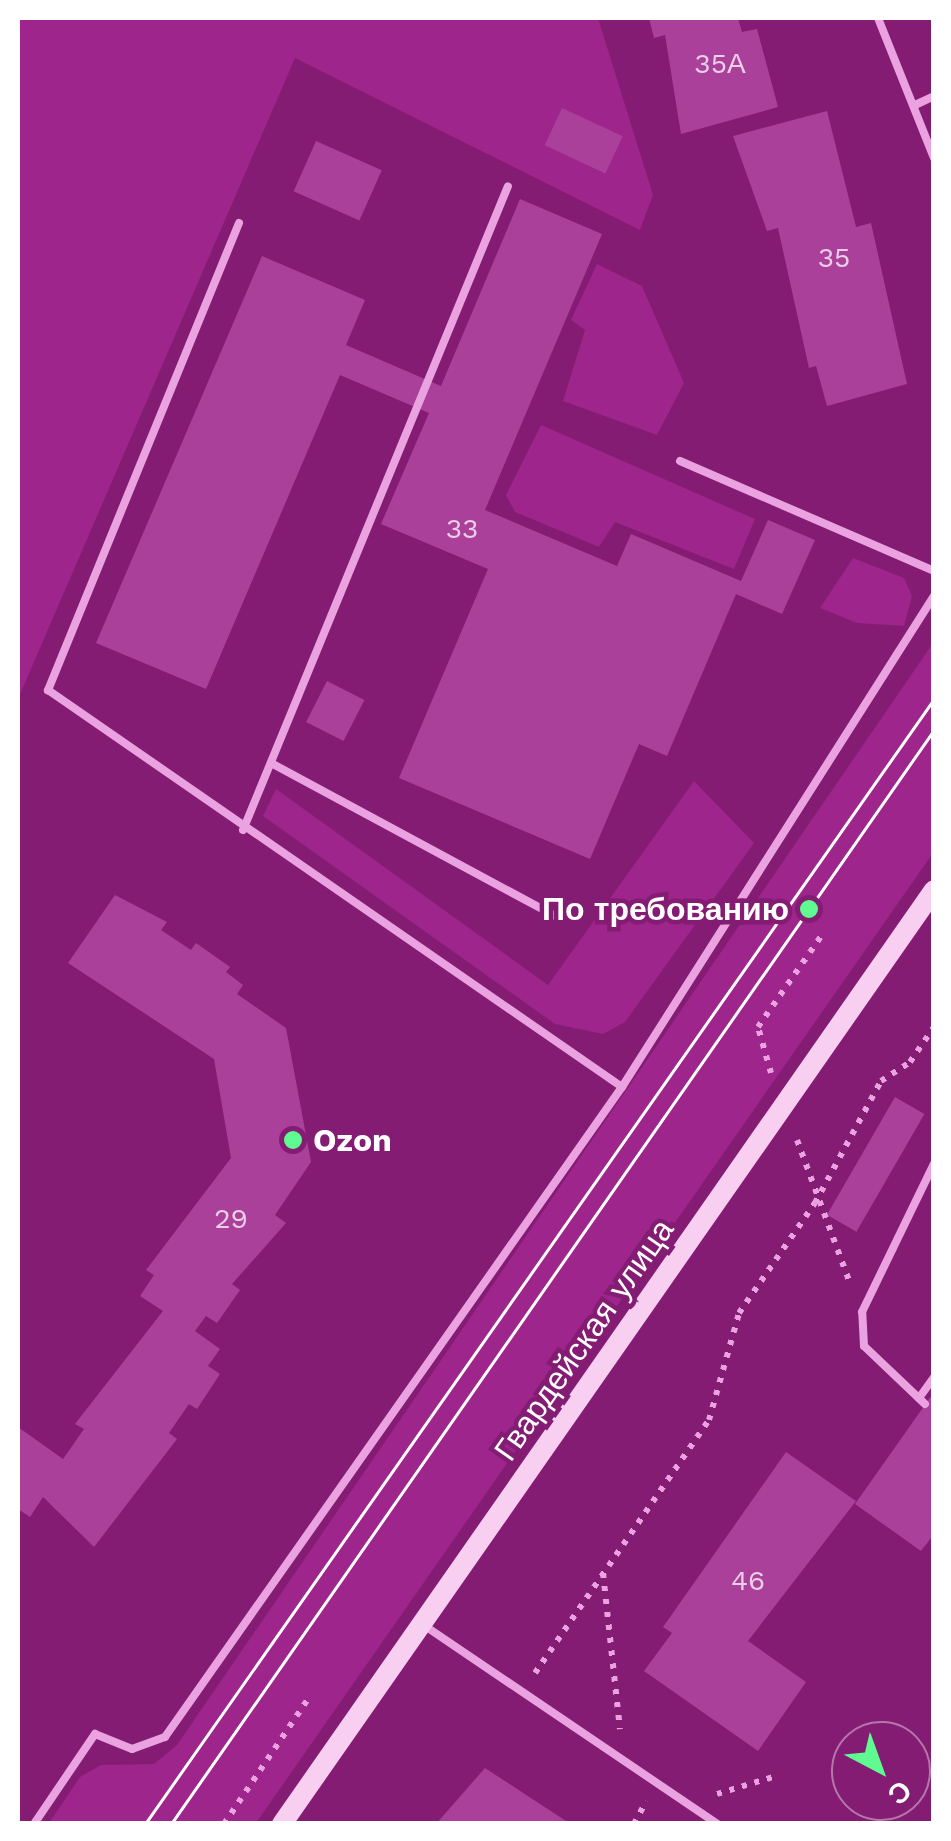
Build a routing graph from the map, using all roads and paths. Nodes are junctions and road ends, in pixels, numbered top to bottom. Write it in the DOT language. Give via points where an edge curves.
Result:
graph roads {
  1 [pos="878,18"];
  2 [pos="934,96"];
  3 [pos="914,105"];
  4 [pos="934,158"];
  5 [pos="508,186"];
  6 [pos="239,222"];
  7 [pos="680,461"];
  8 [pos="934,571"];
  9 [pos="934,596"];
  10 [pos="271,762"];
  11 [pos="244,830"];
  12 [pos="934,890"];
  13 [pos="557,917"];
  14 [pos="934,1026"];
  15 [pos="622,1088"];
  16 [pos="934,1164"];
  17 [pos="930,1180"];
  18 [pos="934,1377"];
  19 [pos="604,1573"];
  20 [pos="421,1624"];
  21 [pos="522,1692"];
  22 [pos="308,1699"];
  23 [pos="623,1760"];
  24 [pos="773,1776"];
  25 [pos="685,1802"];
  26 [pos="34,1824"];
  27 [pos="224,1824"];
  28 [pos="282,1824"];
  29 [pos="717,1824"];
  1 -- 3 [label="lane"];
  2 -- 3 [label="lane"];
  3 -- 4 [label="lane"];
  5 -- 10 [label="lane"];
  6 -- 11 [label="lane" via="48,690"];
  7 -- 8 [label="lane"];
  9 -- 15 [label="lane"];
  10 -- 11 [label="lane"];
  10 -- 13 [label="lane"];
  11 -- 15 [label="lane"];
  12 -- 20 [label="street, Гвардейская улица"];
  14 -- 19 [label="path" via="910,1062 881,1081 815,1203 739,1313 710,1420"];
  15 -- 26 [label="lane" via="166,1737 132,1750 96,1734"];
  16 -- 17 [label="lane"];
  17 -- 18 [label="lane" via="862,1312 864,1346 922,1401"];
  19 -- 21 [label="path"];
  19 -- 23 [label="path"];
  20 -- 21 [label="lane"];
  20 -- 28 [label="street, Гвардейская улица"];
  21 -- 23 [label="lane"];
  22 -- 27 [label="path"];
  23 -- 25 [label="lane"];
  24 -- 25 [label="path"];
  25 -- 29 [label="lane"];
}
